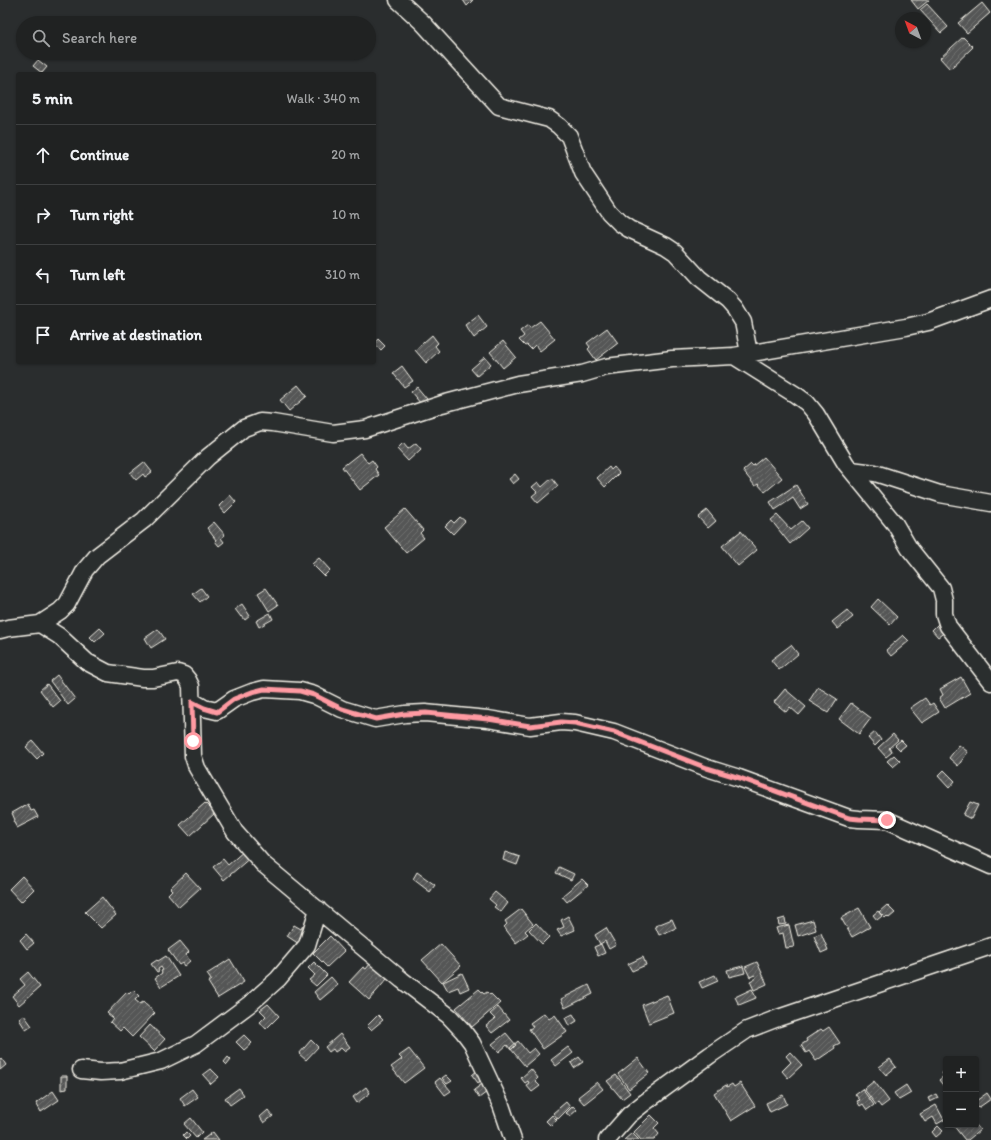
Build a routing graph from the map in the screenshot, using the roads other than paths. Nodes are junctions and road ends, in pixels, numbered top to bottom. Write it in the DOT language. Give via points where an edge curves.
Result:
graph roads {
  1 [pos="398,0"];
  2 [pos="991,299"];
  3 [pos="742,355"];
  4 [pos="851,470"];
  5 [pos="991,503"];
  6 [pos="40,624"];
  7 [pos="0,630"];
  8 [pos="991,682"];
  9 [pos="192,702"];
  10 [pos="991,866"];
  11 [pos="318,909"];
  12 [pos="991,946"];
  13 [pos="81,1070"];
  14 [pos="514,1140"];
  15 [pos="607,1140"];
  1 -- 3 [label="street" via="423,23 499,106 549,119 569,136 583,173 608,212 629,229 675,252 699,278 735,309 743,322"];
  2 -- 3 [label="street" via="928,322 906,327"];
  3 -- 4 [label="street" via="807,403"];
  3 -- 6 [label="street" via="640,362 518,384 442,404 364,429 333,433 273,422 260,422 244,428 208,457 144,520 97,556 84,570 66,604"];
  4 -- 5 [label="street" via="875,474 940,494"];
  4 -- 8 [label="street" via="895,524 909,548 941,588 945,620"];
  6 -- 7 [label="street"];
  6 -- 9 [label="street" via="59,636 87,662 108,673 154,678 181,673 191,686"];
  9 -- 10 [label="street" via="217,712 234,699 264,689 300,691 342,709 376,719 426,713 530,726 575,723 614,732 849,818 887,820"];
  9 -- 11 [label="street" via="194,756 197,768 235,832 263,864"];
  11 -- 13 [label="street" via="307,944 278,979 251,1003 196,1044 161,1061 120,1071"];
  11 -- 14 [label="street" via="449,1016 463,1031 472,1043"];
  12 -- 15 [label="street" via="748,1030 644,1103 629,1115"];
}
